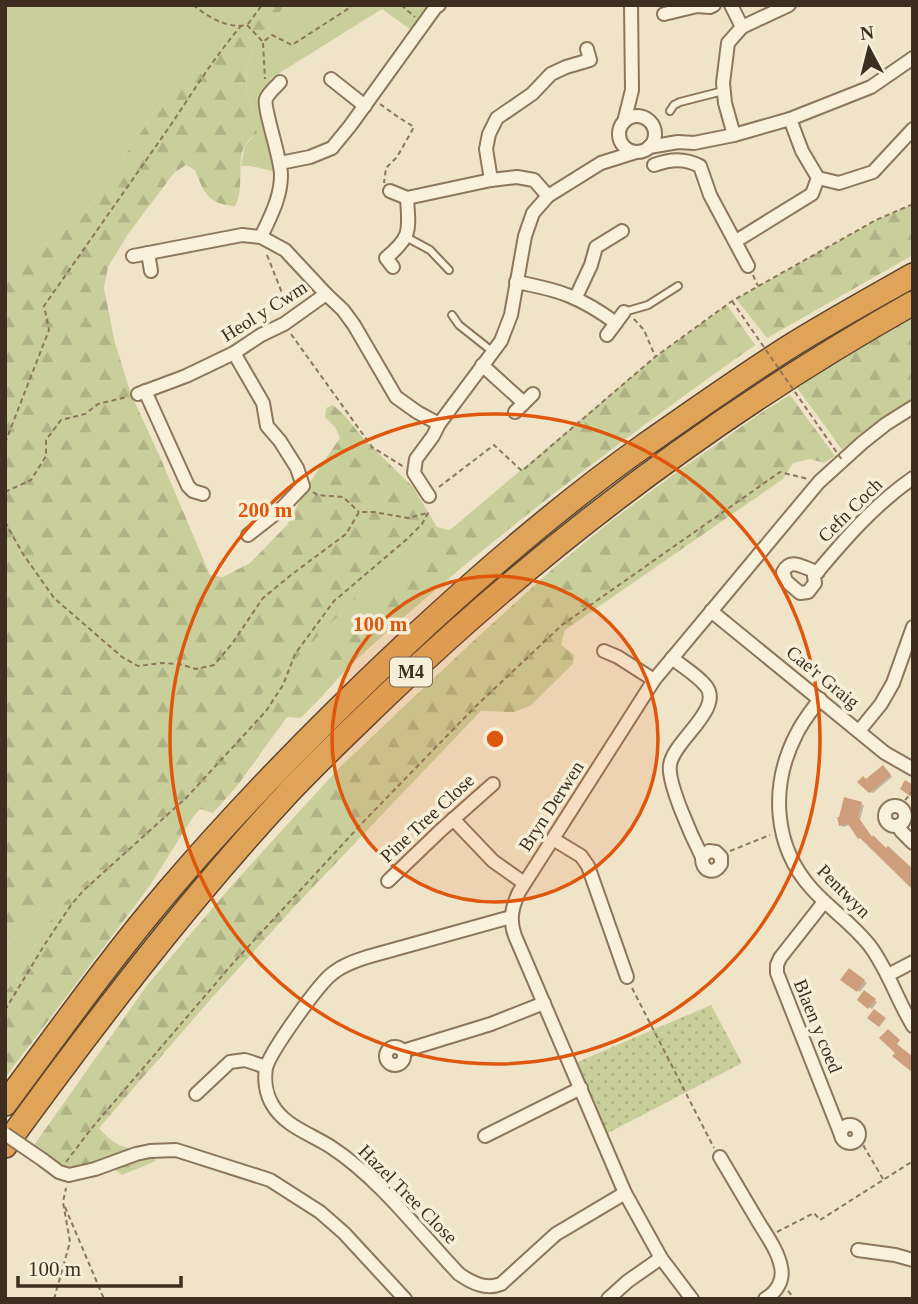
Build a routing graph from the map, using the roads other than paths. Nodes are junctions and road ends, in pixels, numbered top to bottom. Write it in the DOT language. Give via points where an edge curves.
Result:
graph roads {
  1 [pos="439,5"];
  2 [pos="631,5"];
  3 [pos="714,5"];
  4 [pos="731,5"];
  5 [pos="789,5"];
  6 [pos="664,14"];
  7 [pos="742,27"];
  8 [pos="587,49"];
  9 [pos="913,58"];
  10 [pos="331,79"];
  11 [pos="280,82"];
  12 [pos="632,90"];
  13 [pos="723,91"];
  14 [pos="506,95"];
  15 [pos="368,102"];
  16 [pos="514,107"];
  17 [pos="670,111"];
  18 [pos="790,119"];
  19 [pos="647,121"];
  20 [pos="624,122"];
  21 [pos="913,129"];
  22 [pos="734,135"];
  23 [pos="619,137"];
  24 [pos="678,142"];
  25 [pos="649,147"];
  26 [pos="636,152"];
  27 [pos="280,163"];
  28 [pos="601,163"];
  29 [pos="654,165"];
  30 [pos="818,178"];
  31 [pos="491,180"];
  32 [pos="390,191"];
  33 [pos="548,195"];
  34 [pos="407,198"];
  35 [pos="406,237"];
  36 [pos="262,238"];
  37 [pos="617,239"];
  38 [pos="736,241"];
  39 [pos="148,253"];
  40 [pos="133,256"];
  41 [pos="748,266"];
  42 [pos="393,267"];
  43 [pos="449,270"];
  44 [pos="151,271"];
  45 [pos="913,275"];
  46 [pos="516,282"];
  47 [pos="678,286"];
  48 [pos="326,294"];
  49 [pos="576,297"];
  50 [pos="913,303"];
  51 [pos="452,314"];
  52 [pos="620,317"];
  53 [pos="607,335"];
  54 [pos="492,352"];
  55 [pos="234,353"];
  56 [pos="482,365"];
  57 [pos="524,403"];
  58 [pos="913,407"];
  59 [pos="439,424"];
  60 [pos="913,478"];
  61 [pos="203,494"];
  62 [pos="429,496"];
  63 [pos="248,535"];
  64 [pos="818,572"];
  65 [pos="711,611"];
  66 [pos="913,627"];
  67 [pos="604,651"];
  68 [pos="672,658"];
  69 [pos="654,680"];
  70 [pos="820,699"];
  71 [pos="859,731"];
  72 [pos="913,769"];
  73 [pos="493,784"];
  74 [pos="900,807"];
  75 [pos="453,819"];
  76 [pos="553,839"];
  77 [pos="913,843"];
  78 [pos="720,855"];
  79 [pos="388,881"];
  80 [pos="524,883"];
  81 [pos="824,902"];
  82 [pos="511,916"];
  83 [pos="913,962"];
  84 [pos="888,975"];
  85 [pos="627,977"];
  86 [pos="544,1003"];
  87 [pos="913,1026"];
  88 [pos="403,1051"];
  89 [pos="267,1067"];
  90 [pos="581,1087"];
  91 [pos="196,1094"];
  92 [pos="5,1104"];
  93 [pos="5,1134"];
  94 [pos="485,1136"];
  95 [pos="859,1138"];
  96 [pos="5,1146"];
  97 [pos="720,1157"];
  98 [pos="625,1193"];
  99 [pos="858,1250"];
  100 [pos="661,1258"];
  101 [pos="913,1260"];
  102 [pos="405,1299"];
  103 [pos="608,1299"];
  104 [pos="692,1299"];
  105 [pos="765,1299"];
  1 -- 15 [label="street"];
  2 -- 12 [label="street"];
  3 -- 6 [label="street"];
  4 -- 7 [label="street"];
  5 -- 7 [label="street"];
  7 -- 13 [label="street" via="728,43"];
  8 -- 16 [label="street" via="590,60 551,74"];
  9 -- 18 [label="street" via="871,87"];
  10 -- 15 [label="street"];
  11 -- 27 [label="street" via="265,104"];
  12 -- 19 [label="street"];
  12 -- 20 [label="street"];
  13 -- 17 [label="lane" via="680,102"];
  13 -- 22 [label="street"];
  14 -- 16 [label="street"];
  15 -- 27 [label="street" via="332,148"];
  16 -- 31 [label="street" via="497,118 489,134 486,149"];
  18 -- 22 [label="street"];
  18 -- 30 [label="street"];
  19 -- 20 [label="street" via="633,117"];
  19 -- 24 [label="street"];
  19 -- 25 [label="street" via="654,136"];
  20 -- 23 [label="street"];
  21 -- 30 [label="street" via="873,172 839,183"];
  22 -- 24 [label="street"];
  23 -- 26 [label="street" via="625,148"];
  23 -- 28 [label="street"];
  24 -- 25 [label="street"];
  25 -- 26 [label="street"];
  26 -- 28 [label="street"];
  27 -- 36 [label="street" via="280,189"];
  28 -- 33 [label="street"];
  29 -- 38 [label="street" via="678,159 700,166 710,195"];
  30 -- 38 [label="street" via="812,194"];
  31 -- 33 [label="street" via="534,180"];
  31 -- 34 [label="street"];
  32 -- 34 [label="street"];
  33 -- 46 [label="street" via="530,221"];
  34 -- 35 [label="street"];
  35 -- 42 [label="street" via="386,258"];
  35 -- 43 [label="lane" via="430,250"];
  36 -- 39 [label="street" via="242,235"];
  36 -- 48 [label="street" via="285,250"];
  37 -- 49 [label="street" via="596,247"];
  38 -- 41 [label="street"];
  39 -- 40 [label="street"];
  39 -- 44 [label="street"];
  45 -- 92 [label="highway, M4" via="790,347 642,447 455,598 326,720 166,893"];
  46 -- 49 [label="street"];
  46 -- 54 [label="street" via="511,315"];
  47 -- 52 [label="lane"];
  48 -- 55 [label="street, Heol y Cwm"];
  48 -- 59 [label="street, Heol y Cwm" via="354,325 396,397"];
  49 -- 52 [label="street"];
  50 -- 96 [label="highway, M4" via="706,432 545,554 428,656 288,793 189,905"];
  51 -- 54 [label="lane"];
  52 -- 53 [label="street"];
  54 -- 56 [label="street"];
  55 -- 61 [label="street, Heol y Cwm" via="141,392 188,486"];
  55 -- 63 [label="street" via="263,403 267,426 283,439 303,486"];
  56 -- 57 [label="street"];
  56 -- 59 [label="street"];
  58 -- 65 [label="street, Bryn Derwen" via="819,481"];
  59 -- 62 [label="street" via="416,459 414,473"];
  60 -- 64 [label="street, Cefn Coch" via="874,509"];
  65 -- 68 [label="street, Bryn Derwen"];
  65 -- 70 [label="street, Cae'r Graig"];
  66 -- 71 [label="street" via="887,694"];
  67 -- 69 [label="street" via="620,652"];
  68 -- 69 [label="street, Bryn Derwen"];
  68 -- 78 [label="street" via="704,684 710,698 706,712 672,755 671,783 702,857 709,851"];
  69 -- 76 [label="street, Bryn Derwen"];
  70 -- 71 [label="street, Cae'r Graig"];
  70 -- 81 [label="street, Pentwyn" via="783,762 778,800 789,852"];
  71 -- 72 [label="street, Cae'r Graig"];
  73 -- 75 [label="street, Pine Tree Close"];
  74 -- 77 [label="street" via="905,818 899,825 901,831"];
  75 -- 79 [label="street, Pine Tree Close"];
  75 -- 80 [label="street" via="486,854"];
  76 -- 80 [label="street, Bryn Derwen"];
  76 -- 85 [label="street" via="581,856 588,866"];
  80 -- 82 [label="street, Bryn Derwen"];
  81 -- 84 [label="street, Pentwyn" via="861,936"];
  81 -- 95 [label="street, Blaen y coed" via="780,958 777,973 841,1135 844,1127 853,1125"];
  82 -- 86 [label="street" via="514,936"];
  82 -- 89 [label="street" via="367,957 337,970 283,1037"];
  83 -- 84 [label="street"];
  84 -- 87 [label="street, Pentwyn"];
  86 -- 88 [label="street"];
  86 -- 90 [label="street"];
  89 -- 91 [label="street" via="245,1060 230,1062"];
  89 -- 98 [label="street, Hazel Tree Close" via="269,1100 279,1115 349,1160 459,1274 476,1284 501,1284 556,1234"];
  90 -- 94 [label="street"];
  90 -- 98 [label="street"];
  93 -- 102 [label="street, bridge" via="64,1173 167,1150 270,1180 344,1233"];
  97 -- 105 [label="street" via="781,1268 776,1290"];
  98 -- 100 [label="street"];
  99 -- 101 [label="street"];
  100 -- 103 [label="street"];
  100 -- 104 [label="street"];
}
